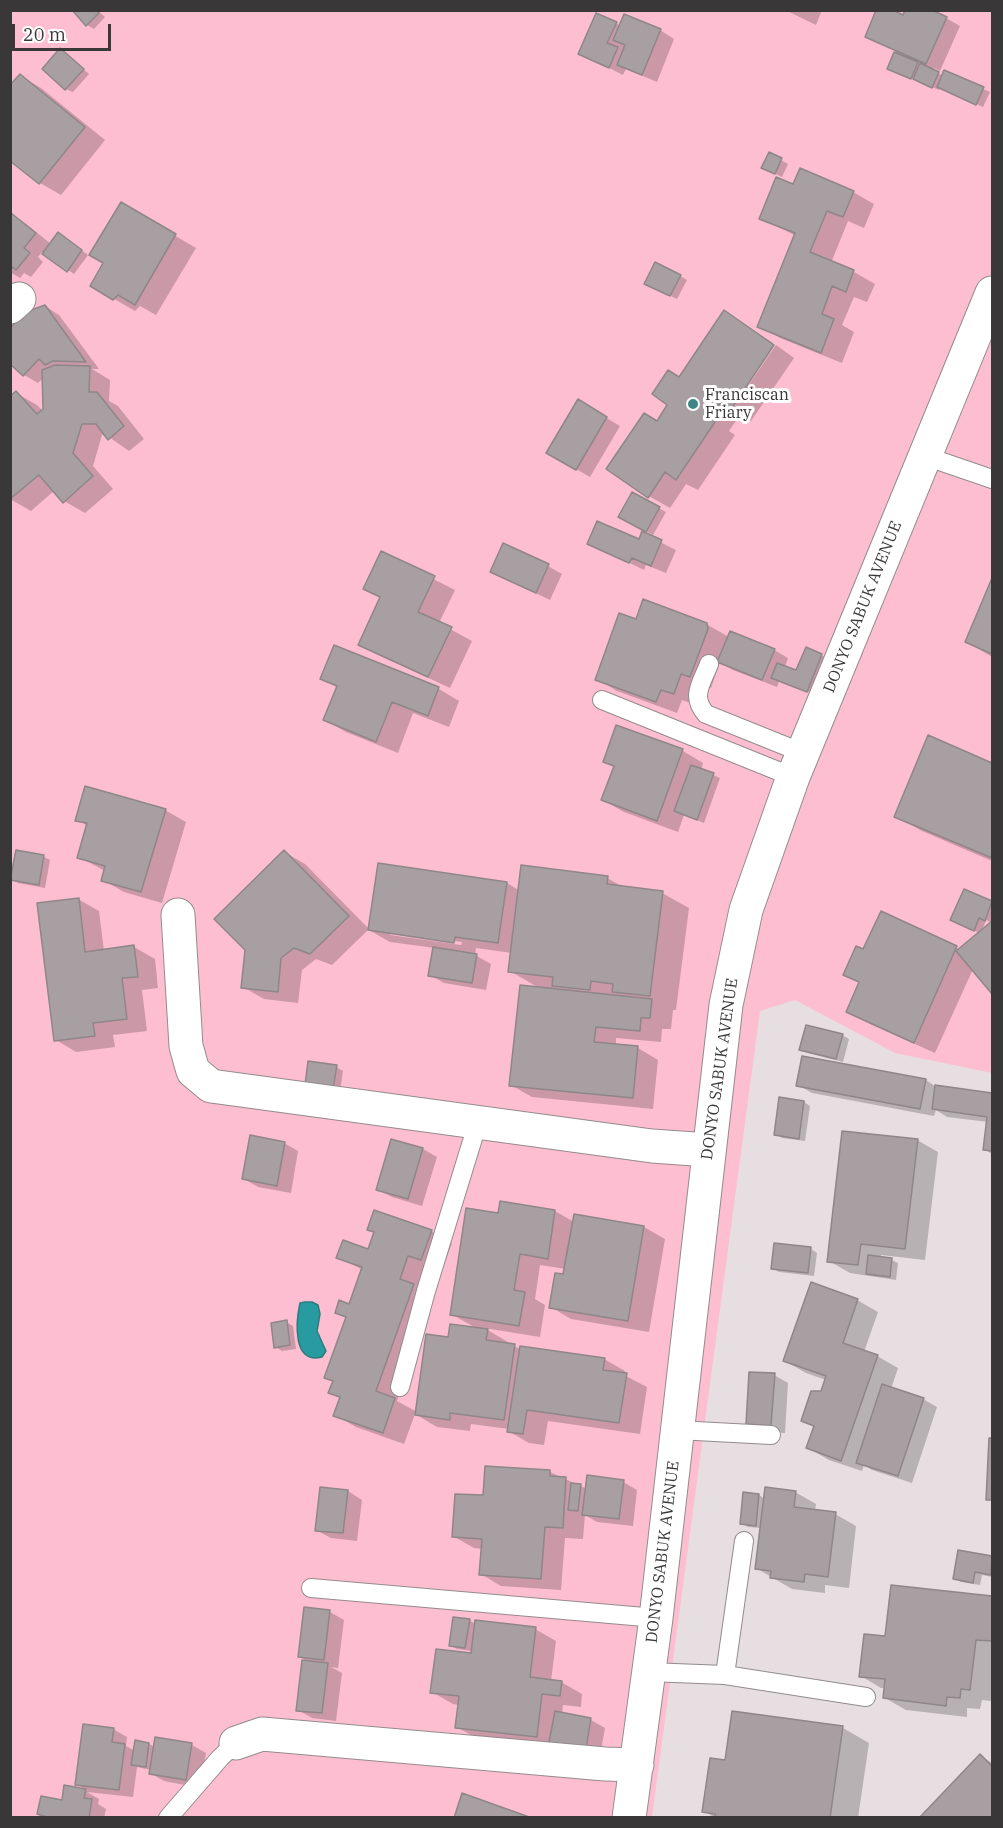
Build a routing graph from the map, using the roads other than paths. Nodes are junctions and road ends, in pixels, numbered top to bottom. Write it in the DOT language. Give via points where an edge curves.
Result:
graph roads {
  1 [pos="993,293"];
  2 [pos="925,456"];
  3 [pos="993,479"];
  4 [pos="709,664"];
  5 [pos="602,700"];
  6 [pos="798,765"];
  7 [pos="178,915"];
  8 [pos="478,1122"];
  9 [pos="709,1150"];
  10 [pos="400,1387"];
  11 [pos="677,1430"];
  12 [pos="771,1435"];
  13 [pos="744,1541"];
  14 [pos="311,1588"];
  15 [pos="656,1618"];
  16 [pos="649,1672"];
  17 [pos="725,1674"];
  18 [pos="866,1697"];
  19 [pos="236,1743"];
  20 [pos="637,1765"];
  21 [pos="168,1818"];
  22 [pos="629,1818"];
  1 -- 2 [label="street, DONYO SABUK AVENUE"];
  2 -- 3 [label="lane"];
  2 -- 6 [label="street, DONYO SABUK AVENUE"];
  4 -- 6 [label="lane" via="697,696 706,714"];
  5 -- 6 [label="lane"];
  6 -- 9 [label="street, DONYO SABUK AVENUE" via="746,910 726,1005"];
  7 -- 8 [label="street" via="186,1046 193,1071 211,1086"];
  8 -- 9 [label="street"];
  8 -- 10 [label="lane"];
  9 -- 11 [label="street, DONYO SABUK AVENUE"];
  11 -- 12 [label="lane"];
  11 -- 15 [label="street, DONYO SABUK AVENUE"];
  13 -- 17 [label="lane"];
  14 -- 15 [label="lane"];
  15 -- 16 [label="street, DONYO SABUK AVENUE"];
  16 -- 17 [label="lane"];
  16 -- 20 [label="street, DONYO SABUK AVENUE"];
  17 -- 18 [label="lane"];
  19 -- 20 [label="street" via="262,1734"];
  19 -- 21 [label="lane"];
  20 -- 22 [label="street, DONYO SABUK AVENUE"];
}
